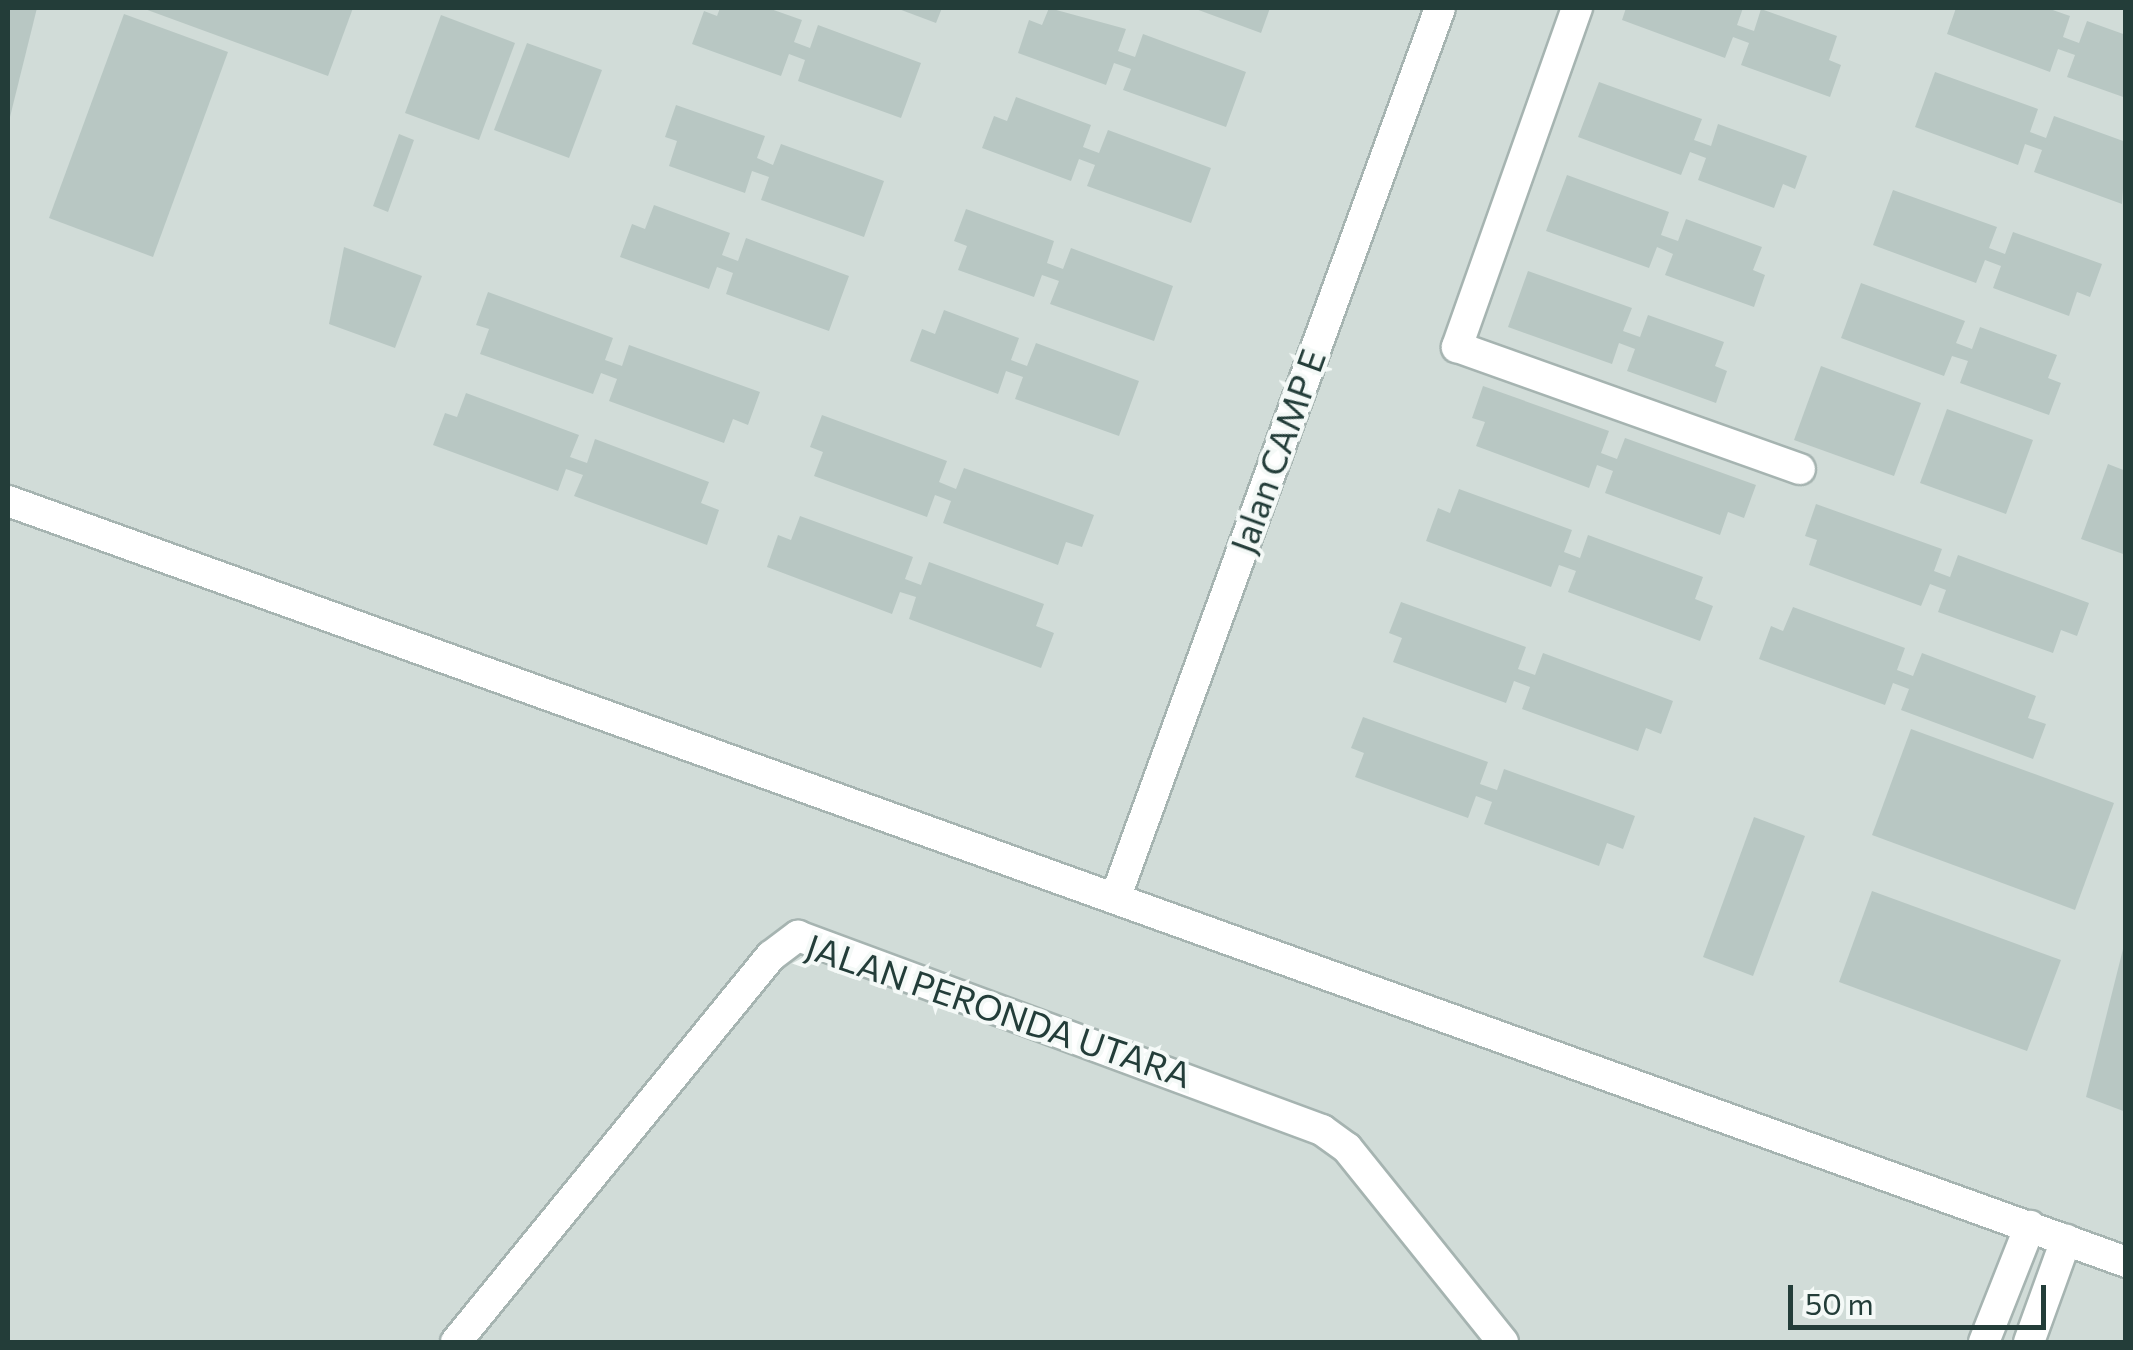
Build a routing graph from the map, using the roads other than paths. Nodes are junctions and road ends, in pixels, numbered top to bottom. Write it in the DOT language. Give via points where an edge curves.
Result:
graph roads {
  1 [pos="1440,8"];
  2 [pos="1577,8"];
  3 [pos="1800,468"];
  4 [pos="8,502"];
  5 [pos="1116,896"];
  6 [pos="2030,1226"];
  7 [pos="2066,1240"];
  8 [pos="2126,1262"];
  9 [pos="456,1342"];
  10 [pos="1502,1342"];
  11 [pos="1984,1342"];
  12 [pos="2029,1342"];
  1 -- 5 [label="street, Jalan CAMP E"];
  2 -- 3 [label="street" via="1456,347"];
  4 -- 5 [label="street"];
  5 -- 6 [label="street"];
  6 -- 7 [label="street"];
  6 -- 11 [label="street"];
  7 -- 8 [label="street"];
  7 -- 12 [label="street"];
  9 -- 10 [label="street, JALAN PERONDA UTARA" via="771,956 798,936 1322,1130 1348,1148"];
}
